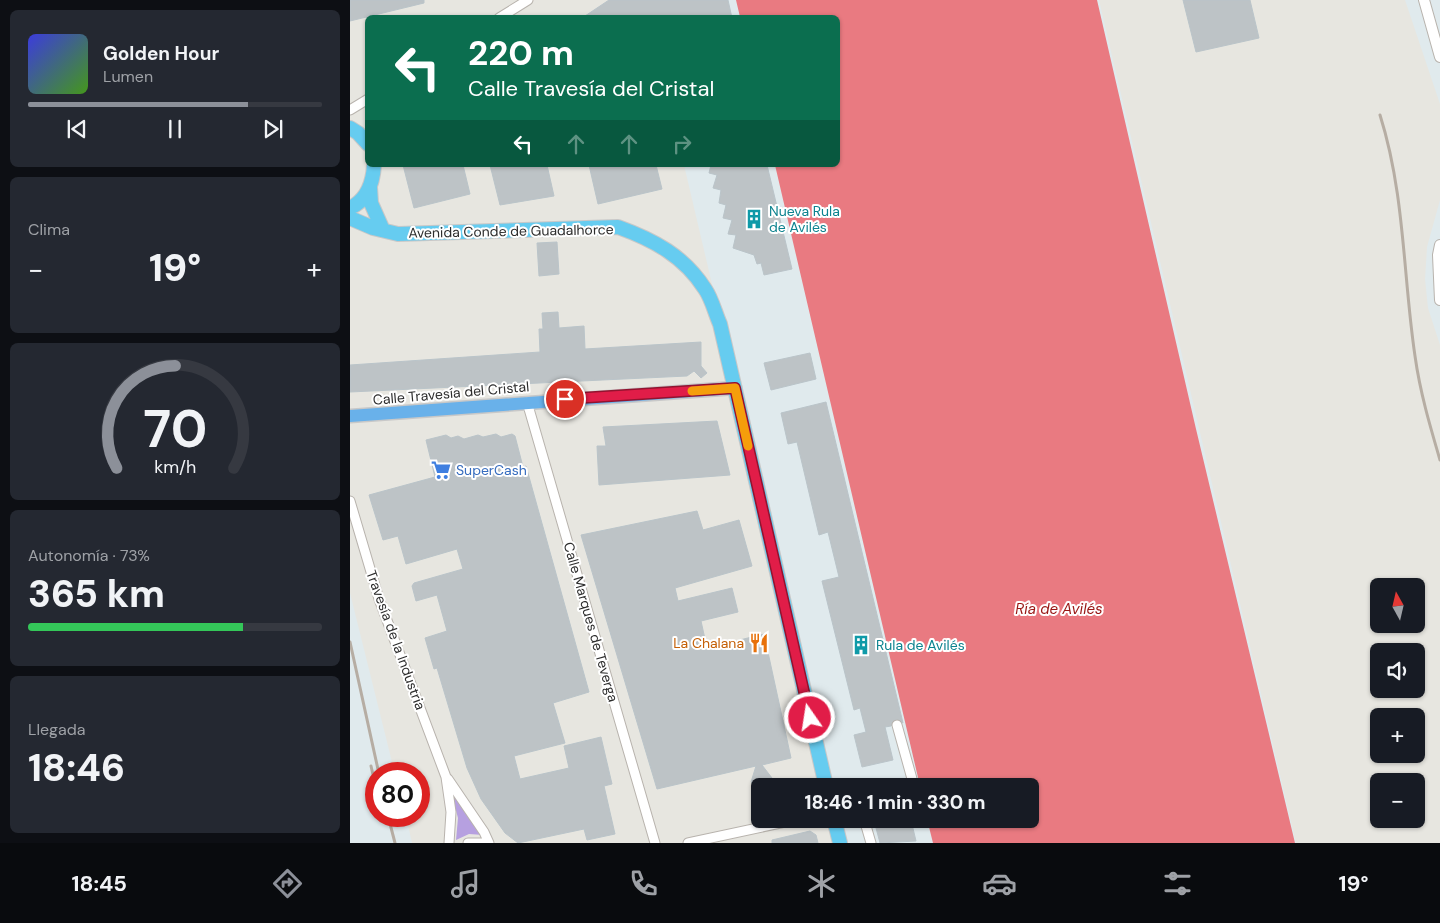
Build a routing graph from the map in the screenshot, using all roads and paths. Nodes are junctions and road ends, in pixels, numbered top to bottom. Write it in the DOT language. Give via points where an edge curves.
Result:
graph roads {
  1 [pos="528,0"];
  2 [pos="1424,0"];
  3 [pos="504,15"];
  4 [pos="1438,40"];
  5 [pos="1440,57"];
  6 [pos="365,101"];
  7 [pos="350,110"];
  8 [pos="350,128"];
  9 [pos="365,141"];
  10 [pos="374,167"];
  11 [pos="370,187"];
  12 [pos="353,207"];
  13 [pos="350,218"];
  14 [pos="383,230"];
  15 [pos="1440,245"];
  16 [pos="1440,300"];
  17 [pos="735,388"];
  18 [pos="527,402"];
  19 [pos="350,416"];
  20 [pos="350,501"];
  21 [pos="897,724"];
  22 [pos="446,777"];
  23 [pos="824,778"];
  24 [pos="912,778"];
  25 [pos="757,828"];
  26 [pos="836,828"];
  27 [pos="867,828"];
  28 [pos="449,843"];
  29 [pos="468,843"];
  30 [pos="482,843"];
  31 [pos="489,843"];
  32 [pos="655,843"];
  33 [pos="688,843"];
  34 [pos="840,843"];
  35 [pos="871,843"];
  1 -- 3 [label="street"];
  2 -- 4 [label="street"];
  4 -- 5 [label="street"];
  6 -- 7 [label="street"];
  8 -- 9 [label="highway"];
  10 -- 11 [label="highway"];
  11 -- 12 [label="highway"];
  11 -- 14 [label="highway" via="374,210"];
  13 -- 14 [label="highway, Avenida Conde de Guadalhorce"];
  14 -- 17 [label="highway, Avenida Conde de Guadalhorce" via="415,234 618,228 651,240 669,251 705,289 720,324"];
  15 -- 16 [label="street"];
  17 -- 18 [label="main road, Calle Travesía del Cristal"];
  17 -- 23 [label="highway, Avenida Conde de Guadalhorce"];
  18 -- 19 [label="main road, Calle Travesía del Cristal"];
  18 -- 32 [label="street, Calle Marques de Teverga"];
  20 -- 22 [label="street, Travesía de la Industria" via="379,599"];
  21 -- 24 [label="street"];
  22 -- 28 [label="street, Travesía de la Industria" via="451,812"];
  22 -- 31 [label="street, Travesía de la Industria"];
  25 -- 33 [label="street"];
  26 -- 34 [label="highway"];
  27 -- 35 [label="street"];
  29 -- 30 [label="street"];
}
